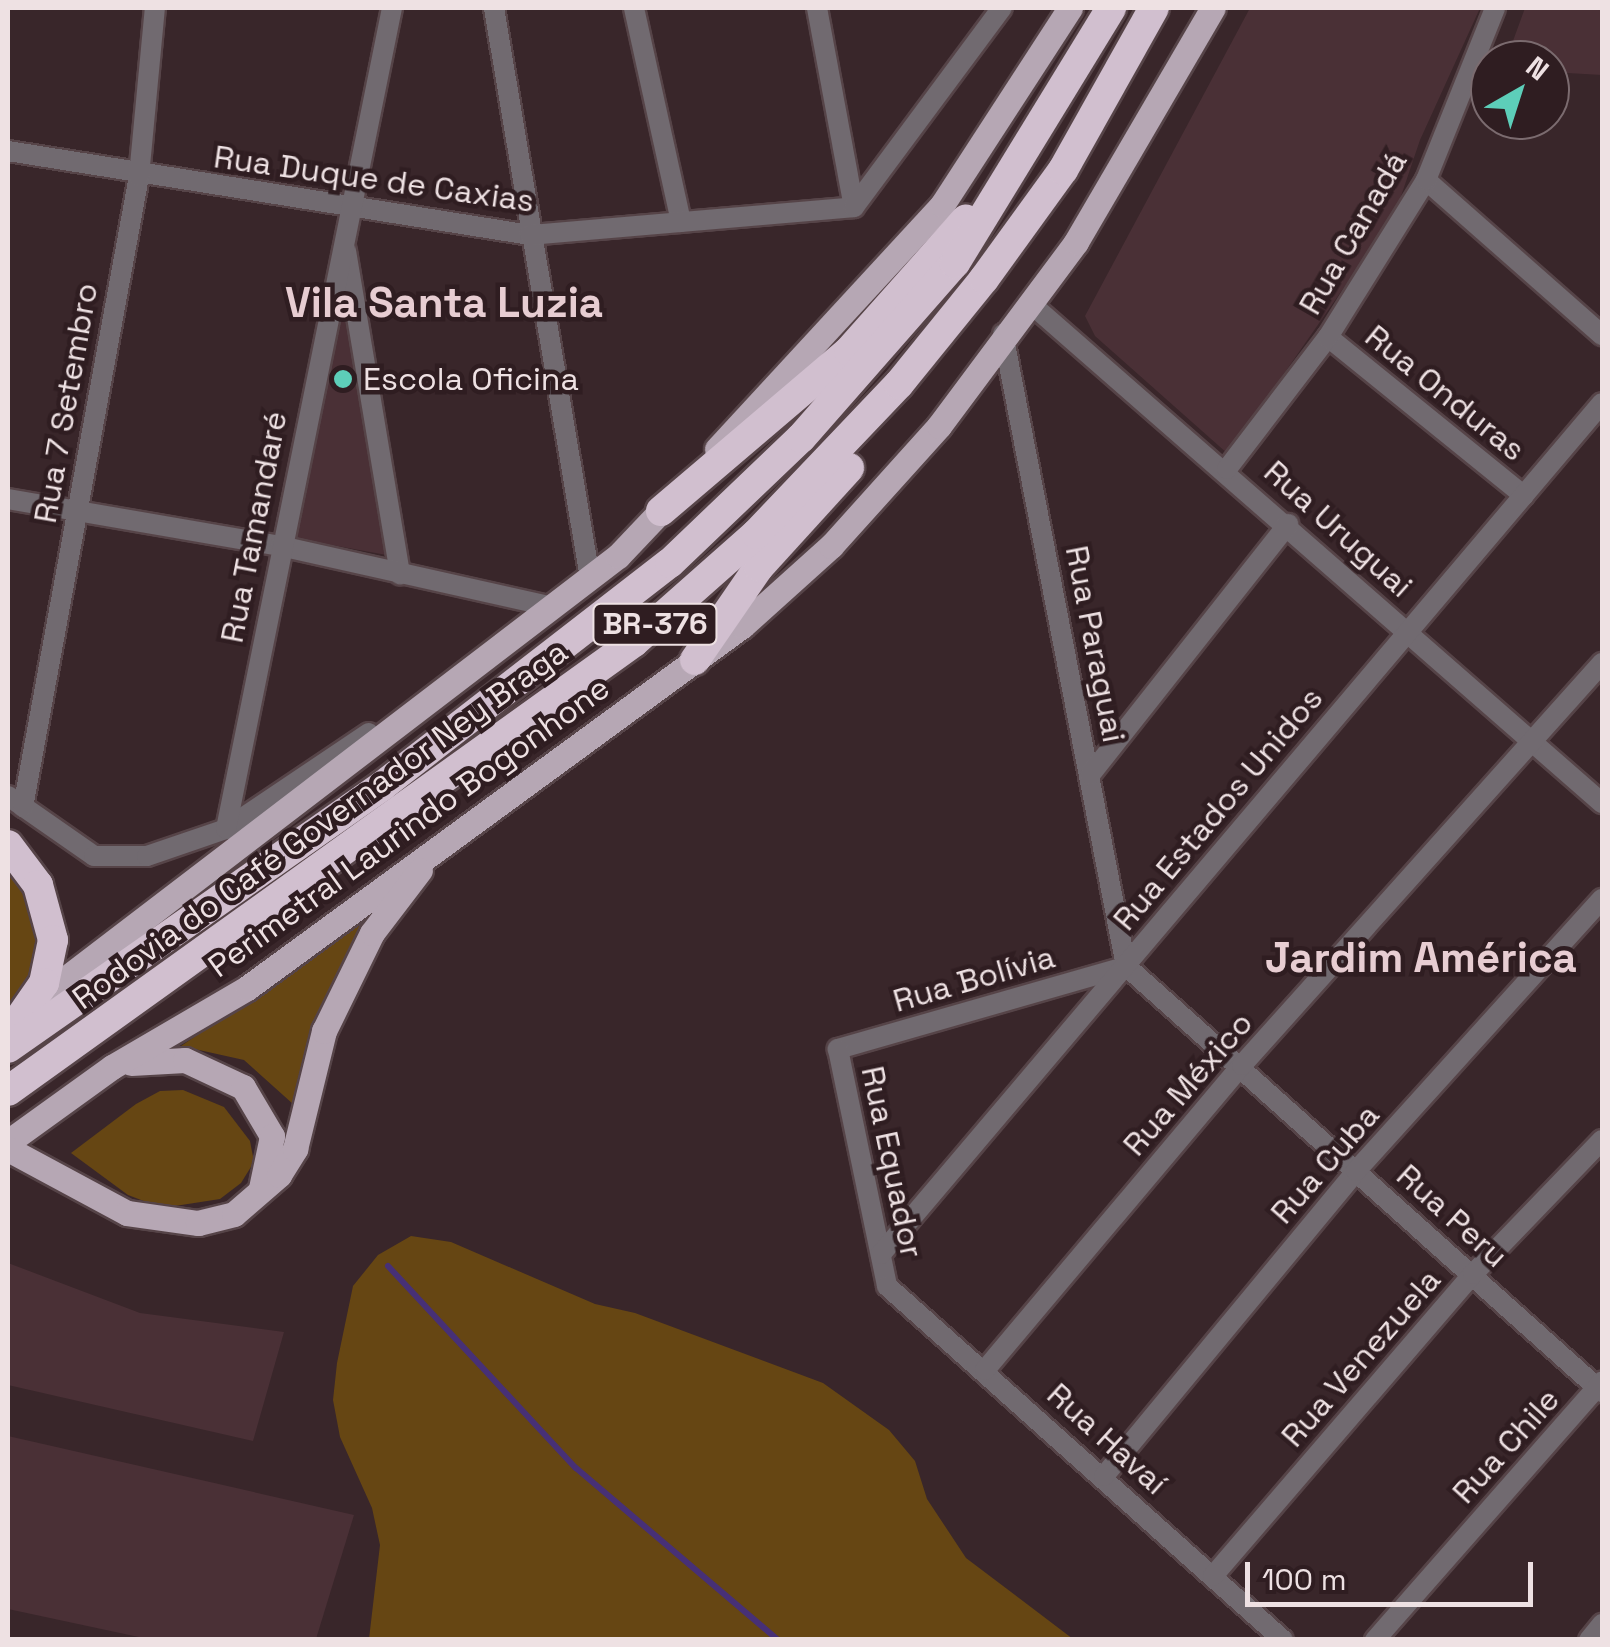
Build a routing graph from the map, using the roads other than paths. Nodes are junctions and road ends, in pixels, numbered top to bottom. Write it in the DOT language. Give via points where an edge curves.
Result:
graph roads {
  1 [pos="155,8"];
  2 [pos="392,8"];
  3 [pos="494,8"];
  4 [pos="634,8"];
  5 [pos="817,8"];
  6 [pos="1002,8"];
  7 [pos="1070,8"];
  8 [pos="1111,8"];
  9 [pos="1154,8"];
  10 [pos="1213,8"];
  11 [pos="1496,8"];
  12 [pos="8,150"];
  13 [pos="1020,162"];
  14 [pos="139,176"];
  15 [pos="1426,180"];
  16 [pos="854,206"];
  17 [pos="350,208"];
  18 [pos="681,222"];
  19 [pos="530,235"];
  20 [pos="344,238"];
  21 [pos="1014,238"];
  22 [pos="1030,303"];
  23 [pos="1003,334"];
  24 [pos="1602,335"];
  25 [pos="1328,337"];
  26 [pos="1602,404"];
  27 [pos="1227,469"];
  28 [pos="1524,496"];
  29 [pos="8,499"];
  30 [pos="77,510"];
  31 [pos="661,511"];
  32 [pos="1288,524"];
  33 [pos="280,546"];
  34 [pos="400,575"];
  35 [pos="590,578"];
  36 [pos="552,607"];
  37 [pos="1405,631"];
  38 [pos="488,656"];
  39 [pos="695,660"];
  40 [pos="1602,663"];
  41 [pos="1536,742"];
  42 [pos="1090,774"];
  43 [pos="15,802"];
  44 [pos="1602,803"];
  45 [pos="226,829"];
  46 [pos="456,830"];
  47 [pos="8,845"];
  48 [pos="1602,899"];
  49 [pos="1126,966"];
  50 [pos="31,1006"];
  51 [pos="8,1036"];
  52 [pos="8,1048"];
  53 [pos="838,1049"];
  54 [pos="1242,1065"];
  55 [pos="112,1067"];
  56 [pos="8,1090"];
  57 [pos="1602,1140"];
  58 [pos="8,1145"];
  59 [pos="1356,1171"];
  60 [pos="256,1198"];
  61 [pos="880,1254"];
  62 [pos="1473,1274"];
  63 [pos="887,1286"];
  64 [pos="985,1370"];
  65 [pos="1601,1388"];
  66 [pos="1104,1476"];
  67 [pos="1212,1576"];
  68 [pos="1602,1624"];
  69 [pos="1283,1640"];
  70 [pos="1375,1640"];
  71 [pos="1588,1640"];
  1 -- 14 [label="street, Rua 7 Setembro"];
  2 -- 17 [label="street, Rua Tamandaré"];
  3 -- 19 [label="street"];
  4 -- 18 [label="street"];
  5 -- 16 [label="street"];
  6 -- 16 [label="street"];
  7 -- 31 [label="main road" via="942,205"];
  8 -- 13 [label="highway, Rodovia do Café Governador Ney Braga / BR-376"];
  9 -- 21 [label="highway, Rodovia do Café Governador Ney Braga / BR-376" via="1062,170"];
  10 -- 22 [label="main road, Perimetral Laurindo Bogonhone" via="1108,192"];
  11 -- 15 [label="street, Rua Canadá"];
  12 -- 14 [label="street, Rua Duque de Caxias"];
  13 -- 31 [label="highway" via="849,351"];
  13 -- 52 [label="highway, Rodovia do Café Governador Ney Braga / BR-376" via="955,263 902,328 802,438 670,563 382,786"];
  14 -- 17 [label="street, Rua Duque de Caxias"];
  14 -- 30 [label="street, Rua 7 Setembro"];
  15 -- 24 [label="street"];
  15 -- 25 [label="street, Rua Canadá"];
  16 -- 18 [label="street, Rua Duque de Caxias"];
  17 -- 19 [label="street, Rua Duque de Caxias"];
  17 -- 20 [label="street, Rua Tamandaré"];
  18 -- 19 [label="street, Rua Duque de Caxias"];
  19 -- 35 [label="street"];
  20 -- 33 [label="street, Rua Tamandaré"];
  20 -- 34 [label="street, Rua Tamandaré"];
  21 -- 39 [label="highway" via="981,300 905,403 759,567"];
  21 -- 56 [label="highway, Rodovia do Café Governador Ney Braga / BR-376" via="900,384 826,464 634,642"];
  22 -- 23 [label="main road, Perimetral Laurindo Bogonhone"];
  22 -- 27 [label="street, Rua Uruguai"];
  23 -- 39 [label="main road, Perimetral Laurindo Bogonhone" via="939,426 842,534"];
  23 -- 42 [label="street, Rua Paraguai"];
  25 -- 27 [label="street, Rua Canadá"];
  25 -- 28 [label="street, Rua Onduras"];
  26 -- 28 [label="street, Rua Estados Unidos"];
  27 -- 32 [label="street, Rua Uruguai"];
  28 -- 37 [label="street, Rua Estados Unidos"];
  29 -- 30 [label="street"];
  30 -- 33 [label="street"];
  30 -- 43 [label="street, Rua 7 Setembro"];
  31 -- 35 [label="main road"];
  32 -- 37 [label="street, Rua Uruguai"];
  32 -- 42 [label="street"];
  33 -- 34 [label="street"];
  33 -- 45 [label="street, Rua Tamandaré"];
  34 -- 36 [label="street"];
  35 -- 36 [label="main road"];
  36 -- 38 [label="main road"];
  37 -- 41 [label="street, Rua Uruguai"];
  37 -- 49 [label="street, Rua Estados Unidos"];
  38 -- 45 [label="street"];
  38 -- 50 [label="main road" via="125,927"];
  39 -- 46 [label="main road, Perimetral Laurindo Bogonhone"];
  40 -- 41 [label="street, Rua México"];
  41 -- 44 [label="street, Rua Uruguai"];
  41 -- 54 [label="street, Rua México"];
  42 -- 49 [label="street, Rua Paraguai"];
  43 -- 45 [label="street" via="94,856 147,856"];
  46 -- 55 [label="main road, Perimetral Laurindo Bogonhone" via="247,988"];
  46 -- 60 [label="main road" via="394,902 353,968 318,1049 294,1150"];
  47 -- 50 [label="highway" via="24,860 51,916 51,960"];
  48 -- 59 [label="street, Rua Cuba"];
  49 -- 53 [label="street, Rua Bolívia"];
  49 -- 54 [label="street, Rua Peru"];
  49 -- 61 [label="street, Rua Estados Unidos"];
  50 -- 51 [label="highway"];
  53 -- 61 [label="street, Rua Equador"];
  54 -- 59 [label="street, Rua Peru"];
  54 -- 64 [label="street, Rua México"];
  55 -- 58 [label="main road, Perimetral Laurindo Bogonhone"];
  55 -- 60 [label="main road" via="185,1060 243,1087 272,1136"];
  57 -- 62 [label="street, Rua Venezuela"];
  58 -- 60 [label="main road" via="127,1213 160,1221 198,1223 234,1214"];
  59 -- 62 [label="street, Rua Peru"];
  59 -- 66 [label="street, Rua Cuba"];
  61 -- 63 [label="street, Rua Equador"];
  62 -- 65 [label="street, Rua Peru"];
  62 -- 67 [label="street, Rua Venezuela"];
  63 -- 64 [label="street, Rua Havaí"];
  64 -- 66 [label="street, Rua Havaí"];
  65 -- 70 [label="street, Rua Chile"];
  66 -- 67 [label="street, Rua Havaí"];
  67 -- 69 [label="street, Rua Havaí"];
  68 -- 71 [label="street"];
}
